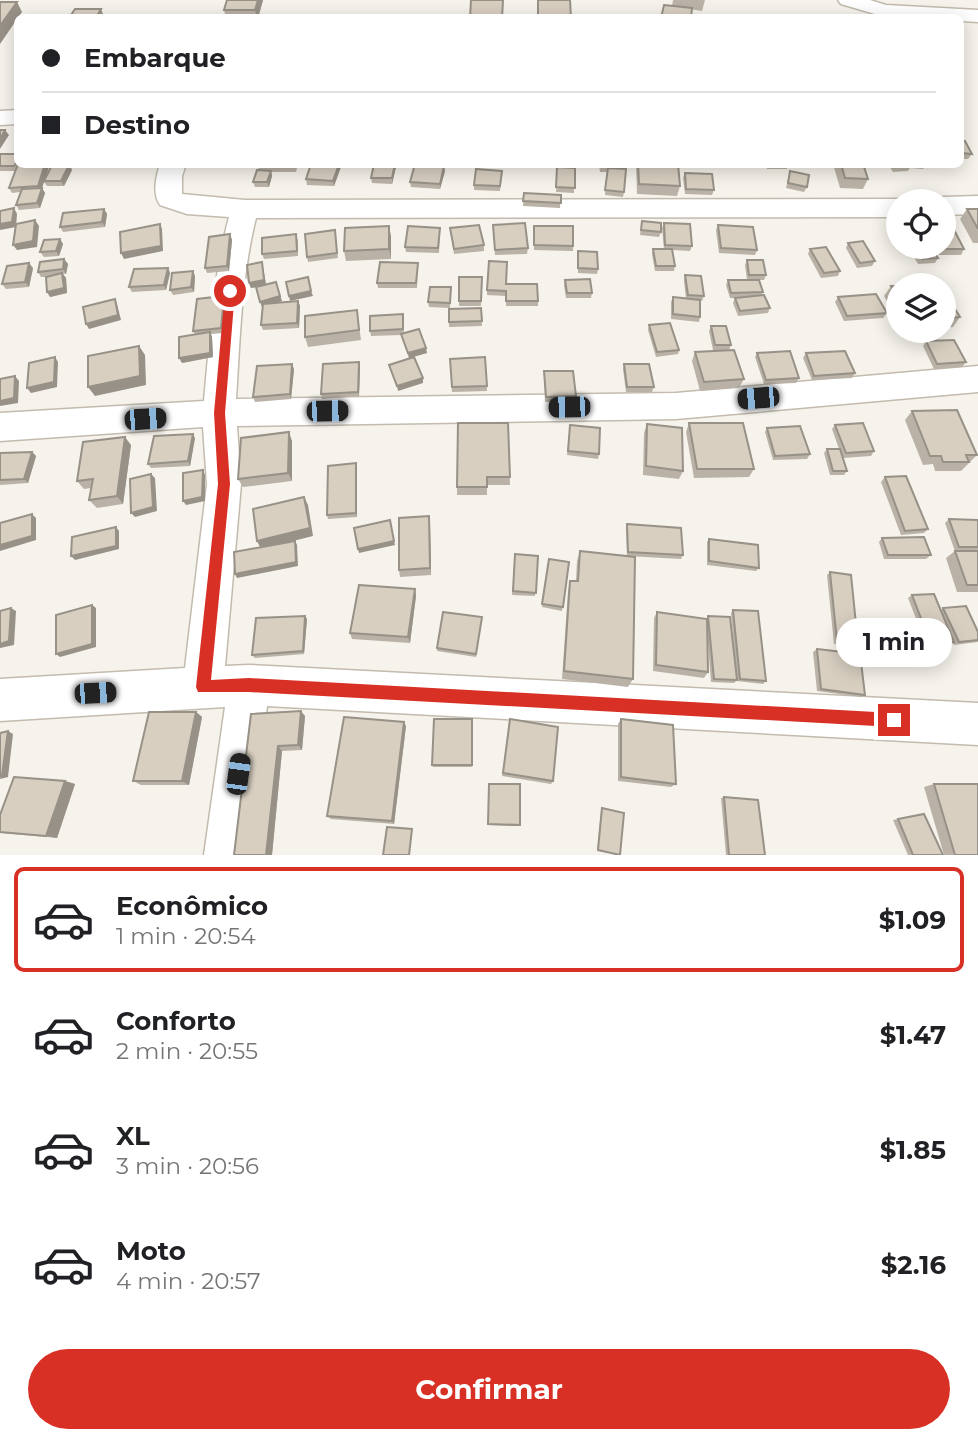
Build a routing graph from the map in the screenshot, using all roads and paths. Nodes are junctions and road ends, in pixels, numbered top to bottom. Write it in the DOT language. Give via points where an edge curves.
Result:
graph roads {
  1 [pos="848,0"];
  2 [pos="892,10"];
  3 [pos="949,14"];
  4 [pos="172,168"];
  5 [pos="978,205"];
  6 [pos="956,206"];
  7 [pos="886,208"];
  8 [pos="245,209"];
  9 [pos="978,379"];
  10 [pos="219,413"];
  11 [pos="0,427"];
  12 [pos="249,685"];
  13 [pos="203,687"];
  14 [pos="0,700"];
  15 [pos="978,724"];
  16 [pos="228,855"];
  1 -- 2 [label="street"];
  2 -- 3 [label="street"];
  4 -- 8 [label="street" via="169,199 187,205"];
  5 -- 6 [label="street"];
  7 -- 8 [label="street"];
  8 -- 10 [label="street" via="235,255"];
  9 -- 10 [label="street" via="676,406"];
  10 -- 11 [label="street"];
  10 -- 13 [label="street" via="224,484"];
  12 -- 13 [label="street"];
  12 -- 15 [label="street"];
  12 -- 16 [label="street"];
  13 -- 14 [label="street"];
}
